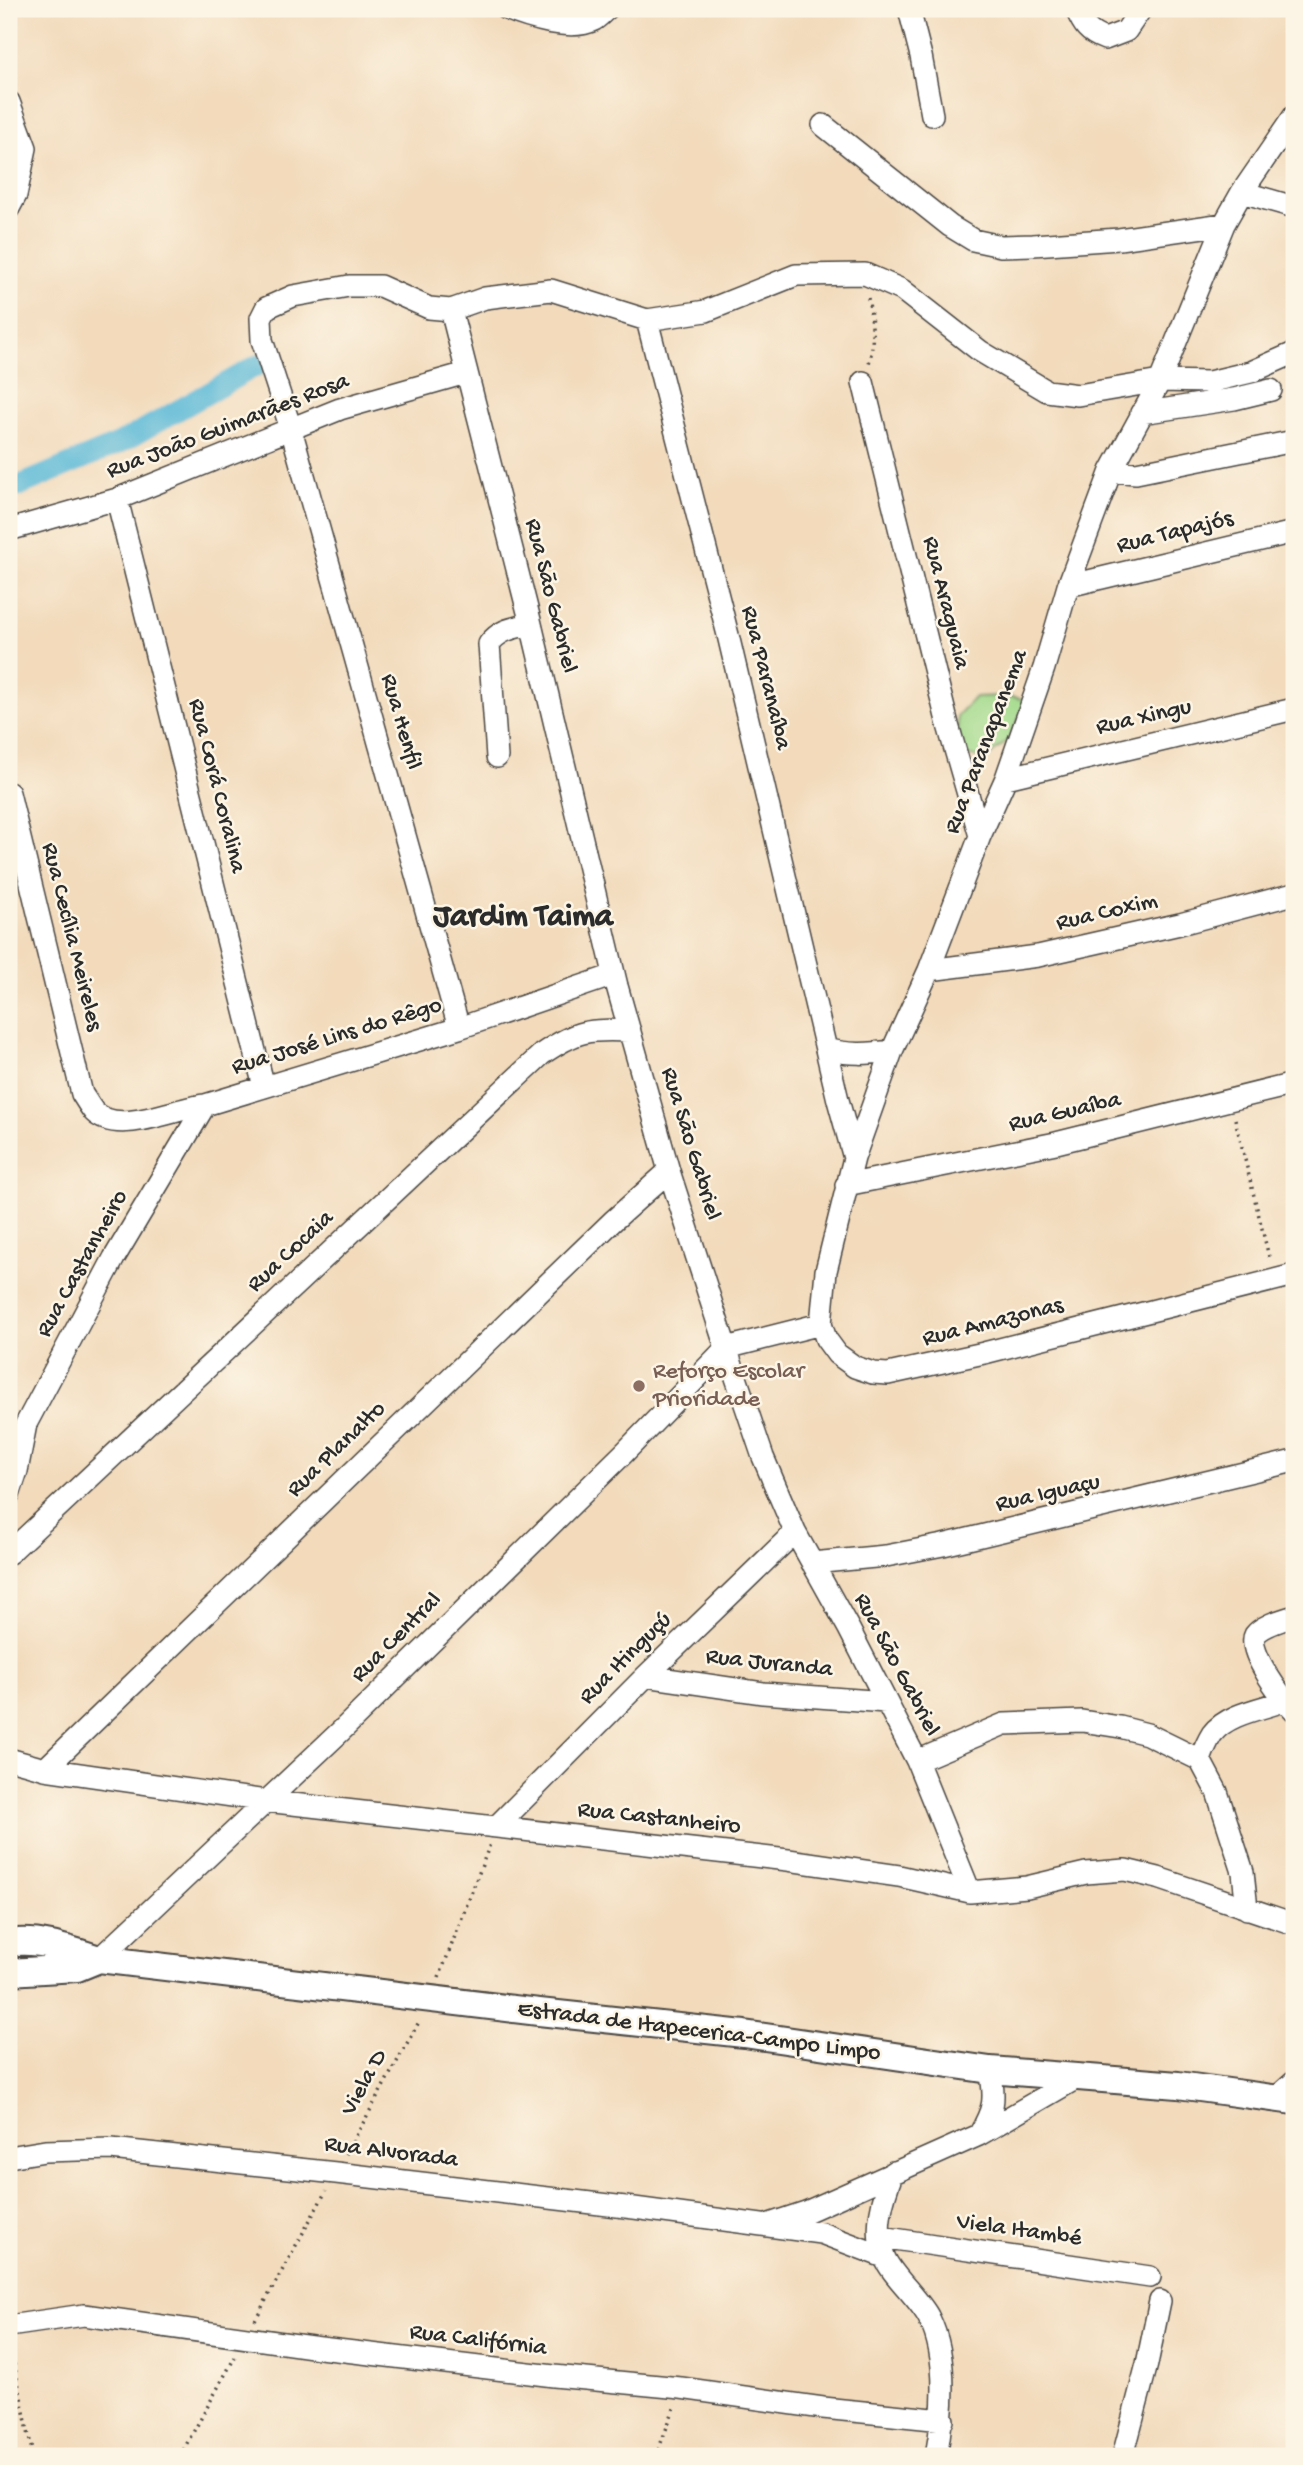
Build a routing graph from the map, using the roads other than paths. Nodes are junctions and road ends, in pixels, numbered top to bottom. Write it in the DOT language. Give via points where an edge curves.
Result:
graph roads {
  1 [pos="506,9"];
  2 [pos="607,9"];
  3 [pos="909,9"];
  4 [pos="1076,9"];
  5 [pos="1140,9"];
  6 [pos="9,102"];
  7 [pos="932,115"];
  8 [pos="1294,116"];
  9 [pos="823,125"];
  10 [pos="1242,192"];
  11 [pos="1294,207"];
  12 [pos="9,208"];
  13 [pos="1224,224"];
  14 [pos="451,310"];
  15 [pos="647,320"];
  16 [pos="1294,354"];
  17 [pos="466,373"];
  18 [pos="1160,381"];
  19 [pos="863,382"];
  20 [pos="1271,390"];
  21 [pos="1141,413"];
  22 [pos="291,429"];
  23 [pos="1294,441"];
  24 [pos="1111,471"];
  25 [pos="117,499"];
  26 [pos="9,530"];
  27 [pos="1294,532"];
  28 [pos="1068,586"];
  29 [pos="531,624"];
  30 [pos="1294,709"];
  31 [pos="497,757"];
  32 [pos="1006,778"];
  33 [pos="10,799"];
  34 [pos="980,836"];
  35 [pos="1294,894"];
  36 [pos="929,970"];
  37 [pos="614,975"];
  38 [pos="458,1028"];
  39 [pos="629,1031"];
  40 [pos="826,1049"];
  41 [pos="892,1051"];
  42 [pos="1294,1084"];
  43 [pos="264,1087"];
  44 [pos="82,1094"];
  45 [pos="205,1105"];
  46 [pos="854,1158"];
  47 [pos="669,1171"];
  48 [pos="846,1185"];
  49 [pos="1284,1278"];
  50 [pos="821,1324"];
  51 [pos="726,1348"];
  52 [pos="9,1411"];
  53 [pos="26,1424"];
  54 [pos="1294,1461"];
  55 [pos="9,1495"];
  56 [pos="795,1532"];
  57 [pos="9,1553"];
  58 [pos="811,1563"];
  59 [pos="1294,1616"];
  60 [pos="646,1676"];
  61 [pos="886,1702"];
  62 [pos="1289,1706"];
  63 [pos="9,1759"];
  64 [pos="917,1760"];
  65 [pos="1200,1760"];
  66 [pos="45,1769"];
  67 [pos="266,1801"];
  68 [pos="496,1827"];
  69 [pos="970,1892"];
  70 [pos="1247,1909"];
  71 [pos="1294,1924"];
  72 [pos="9,1942"];
  73 [pos="99,1959"];
  74 [pos="9,1972"];
  75 [pos="990,2070"];
  76 [pos="1077,2078"];
  77 [pos="1288,2093"];
  78 [pos="979,2135"];
  79 [pos="9,2157"];
  80 [pos="893,2172"];
  81 [pos="766,2226"];
  82 [pos="882,2247"];
  83 [pos="1150,2277"];
  84 [pos="1160,2301"];
  85 [pos="9,2326"];
  86 [pos="943,2420"];
  87 [pos="936,2456"];
  88 [pos="1123,2456"];
  1 -- 2 [label="street" via="538,20 578,25"];
  3 -- 7 [label="street"];
  4 -- 5 [label="street" via="1083,25 1105,39 1126,31"];
  6 -- 12 [label="street" via="26,148"];
  8 -- 10 [label="street, Rua Paranapanema"];
  9 -- 13 [label="street" via="973,240 1001,246 1033,245"];
  10 -- 11 [label="street"];
  10 -- 13 [label="street, Rua Paranapanema"];
  13 -- 18 [label="street, Rua Paranapanema"];
  14 -- 15 [label="street" via="485,298 551,290"];
  14 -- 17 [label="street, Rua São Gabriel"];
  14 -- 22 [label="street, Rua Henfil" via="429,308 380,286 349,286 293,296 266,308 261,318 262,340"];
  15 -- 18 [label="street" via="706,311 796,275 864,274 902,290 980,351 1047,391 1078,395"];
  15 -- 40 [label="street, Rua Paranaíba" via="728,635"];
  16 -- 18 [label="street" via="1251,372 1209,382"];
  17 -- 22 [label="street, Rua João Guimarães Rosa" via="340,409"];
  17 -- 29 [label="street, Rua São Gabriel"];
  18 -- 21 [label="street, Rua Paranapanema"];
  19 -- 34 [label="street, Rua Araguaia" via="948,726"];
  20 -- 21 [label="street"];
  21 -- 24 [label="street, Rua Paranapanema"];
  22 -- 25 [label="street, Rua João Guimarães Rosa"];
  22 -- 38 [label="street, Rua Henfil"];
  23 -- 24 [label="street" via="1136,473"];
  24 -- 28 [label="street, Rua Paranapanema"];
  25 -- 26 [label="street, Rua João Guimarães Rosa"];
  25 -- 43 [label="street, Rua Corá Coralina"];
  27 -- 28 [label="street, Rua Tapajós"];
  28 -- 32 [label="street, Rua Paranapanema"];
  29 -- 31 [label="street" via="506,630 489,644"];
  29 -- 37 [label="street, Rua São Gabriel"];
  30 -- 32 [label="street, Rua Xingu"];
  32 -- 34 [label="street, Rua Paranapanema"];
  33 -- 44 [label="street, Rua Cecília Meireles"];
  34 -- 36 [label="street, Rua Paranapanema"];
  35 -- 36 [label="street, Rua Coxim" via="1038,956"];
  36 -- 41 [label="street, Rua Paranapanema"];
  37 -- 38 [label="street, Rua José Lins do Rêgo"];
  37 -- 39 [label="street, Rua São Gabriel"];
  38 -- 43 [label="street, Rua José Lins do Rêgo"];
  39 -- 47 [label="street, Rua São Gabriel"];
  39 -- 57 [label="street, Rua Cocaia" via="584,1031 542,1054"];
  40 -- 41 [label="street" via="844,1054"];
  40 -- 46 [label="street, Rua Paranaíba"];
  41 -- 46 [label="street, Rua Paranapanema"];
  42 -- 48 [label="street, Rua Guaíba" via="1056,1143"];
  43 -- 45 [label="street, Rua José Lins do Rêgo"];
  44 -- 45 [label="street, Rua José Lins do Rêgo" via="94,1112 110,1122"];
  45 -- 53 [label="street, Rua Castanheiro" via="114,1258"];
  46 -- 48 [label="street, Rua Paranapanema"];
  47 -- 51 [label="street, Rua São Gabriel"];
  47 -- 66 [label="street, Rua Planalto"];
  48 -- 50 [label="street, Rua Paranapanema" via="826,1271"];
  49 -- 50 [label="street, Rua Amazonas" via="888,1374 855,1367 836,1354"];
  50 -- 51 [label="street"];
  51 -- 56 [label="street, Rua São Gabriel" via="763,1457"];
  51 -- 67 [label="street, Rua Central"];
  52 -- 53 [label="street"];
  53 -- 55 [label="street, Rua Castanheiro"];
  54 -- 58 [label="street, Rua Iguaçu" via="943,1545"];
  56 -- 58 [label="street, Rua São Gabriel"];
  56 -- 60 [label="street, Rua Itinguçú"];
  58 -- 61 [label="street, Rua São Gabriel"];
  59 -- 62 [label="street" via="1266,1627 1253,1642"];
  60 -- 61 [label="street, Rua Juranda" via="763,1693"];
  60 -- 68 [label="street, Rua Itinguçú"];
  61 -- 64 [label="street, Rua São Gabriel"];
  62 -- 65 [label="street" via="1241,1715 1224,1724 1212,1734"];
  63 -- 66 [label="street, Rua Castanheiro"];
  64 -- 65 [label="street" via="1004,1724 1069,1721 1147,1734"];
  64 -- 69 [label="street, Rua São Gabriel"];
  65 -- 70 [label="street" via="1243,1872"];
  66 -- 67 [label="street, Rua Castanheiro"];
  67 -- 68 [label="street, Rua Castanheiro"];
  67 -- 73 [label="street, Rua Central"];
  68 -- 69 [label="street, Rua Castanheiro" via="788,1860 911,1878"];
  69 -- 70 [label="street, Rua Castanheiro" via="1125,1870"];
  70 -- 71 [label="street, Rua Castanheiro"];
  72 -- 73 [label="main road, Estrada de Itapecerica-Campo Limpo" via="60,1947"];
  73 -- 74 [label="main road, Estrada de Itapecerica-Campo Limpo" via="77,1968"];
  73 -- 75 [label="main road, Estrada de Itapecerica-Campo Limpo" via="744,2034"];
  75 -- 76 [label="main road, Estrada de Itapecerica-Campo Limpo"];
  75 -- 78 [label="street" via="995,2093 992,2112"];
  76 -- 77 [label="main road, Estrada de Itapecerica-Campo Limpo"];
  76 -- 78 [label="street, Rua Alvorada"];
  78 -- 80 [label="street, Rua Alvorada"];
  79 -- 81 [label="street, Rua Alvorada" via="111,2149"];
  80 -- 81 [label="street, Rua Alvorada"];
  80 -- 82 [label="street" via="879,2216"];
  81 -- 82 [label="street, Rua Alvorada"];
  82 -- 83 [label="street, Viela Itambé"];
  82 -- 86 [label="street" via="929,2318 940,2353"];
  84 -- 88 [label="street"];
  85 -- 86 [label="street, Rua Califórnia" via="84,2315 554,2376"];
  86 -- 87 [label="street"];
}
